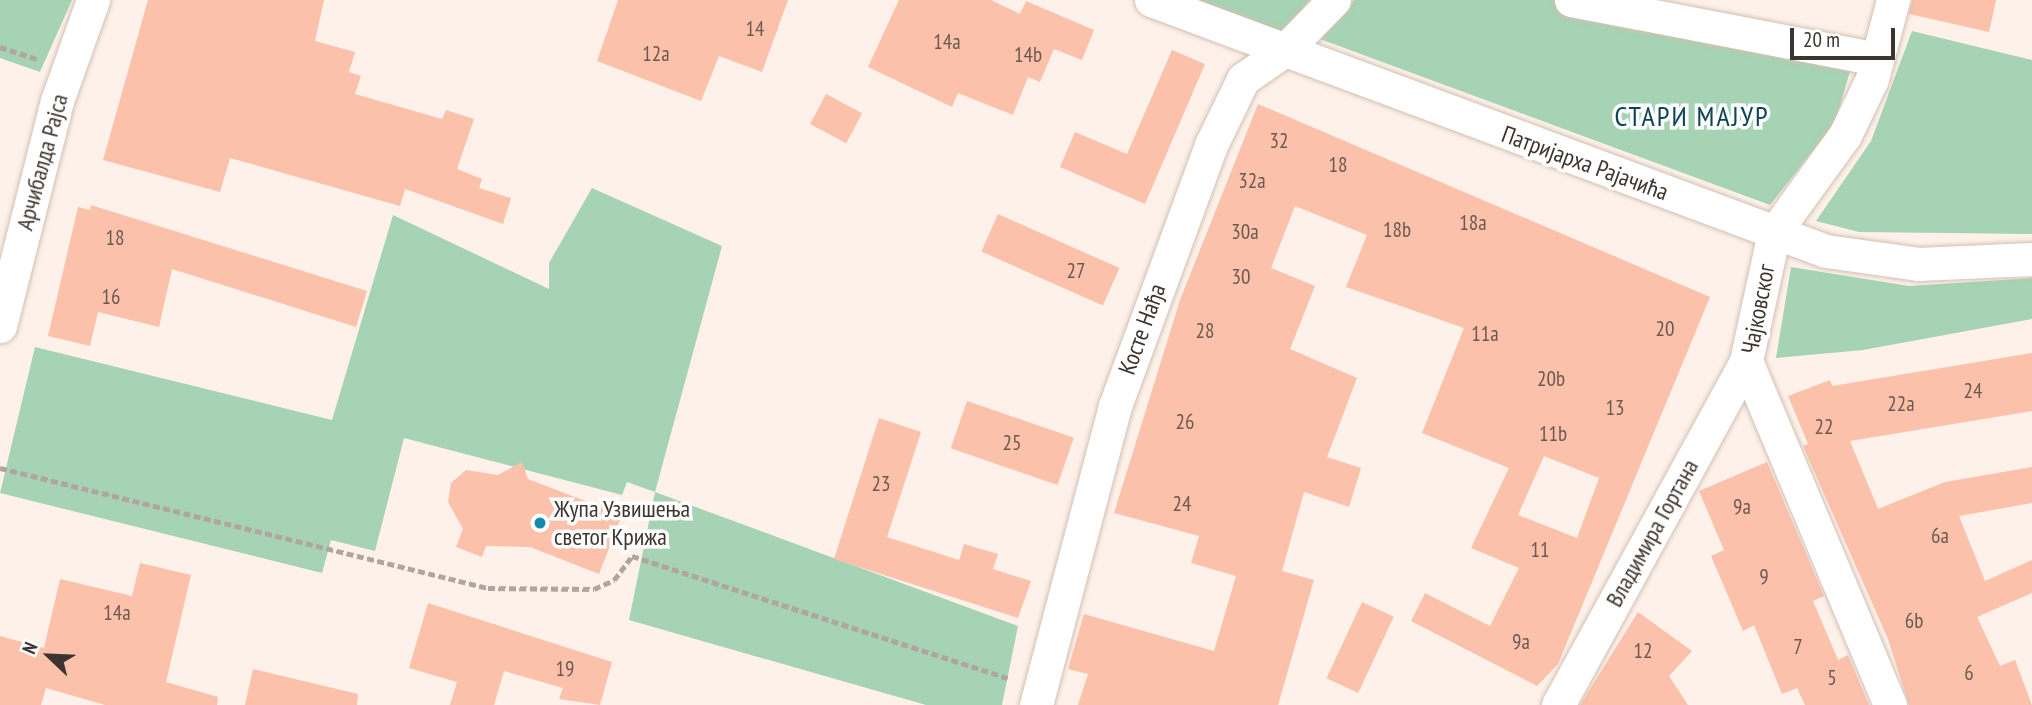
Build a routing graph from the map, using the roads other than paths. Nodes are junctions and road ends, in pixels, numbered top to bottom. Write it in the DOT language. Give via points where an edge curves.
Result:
graph roads {
  1 [pos="93,0"];
  2 [pos="1151,0"];
  3 [pos="1334,0"];
  4 [pos="1571,0"];
  5 [pos="1893,0"];
  6 [pos="1285,50"];
  7 [pos="1877,59"];
  8 [pos="1774,233"];
  9 [pos="2032,259"];
  10 [pos="0,326"];
  11 [pos="1746,361"];
  12 [pos="1038,697"];
  13 [pos="1558,705"];
  14 [pos="1890,705"];
  1 -- 10 [label="street, Арчибалда Рајса" via="57,100"];
  2 -- 6 [label="street, Патријарха Рајачића"];
  3 -- 6 [label="street, Косте Нађа"];
  4 -- 7 [label="street"];
  5 -- 7 [label="street, Чајковског"];
  6 -- 8 [label="street, Патријарха Рајачића"];
  6 -- 12 [label="street, Косте Нађа" via="1234,92 1161,273 1115,406"];
  7 -- 8 [label="street, Чајковског" via="1845,135"];
  8 -- 9 [label="street, Патријарха Рајачића" via="1889,262"];
  8 -- 11 [label="street, Чајковског"];
  11 -- 13 [label="street, Владимира Гортана"];
  11 -- 14 [label="street, Чајковског"];
}
